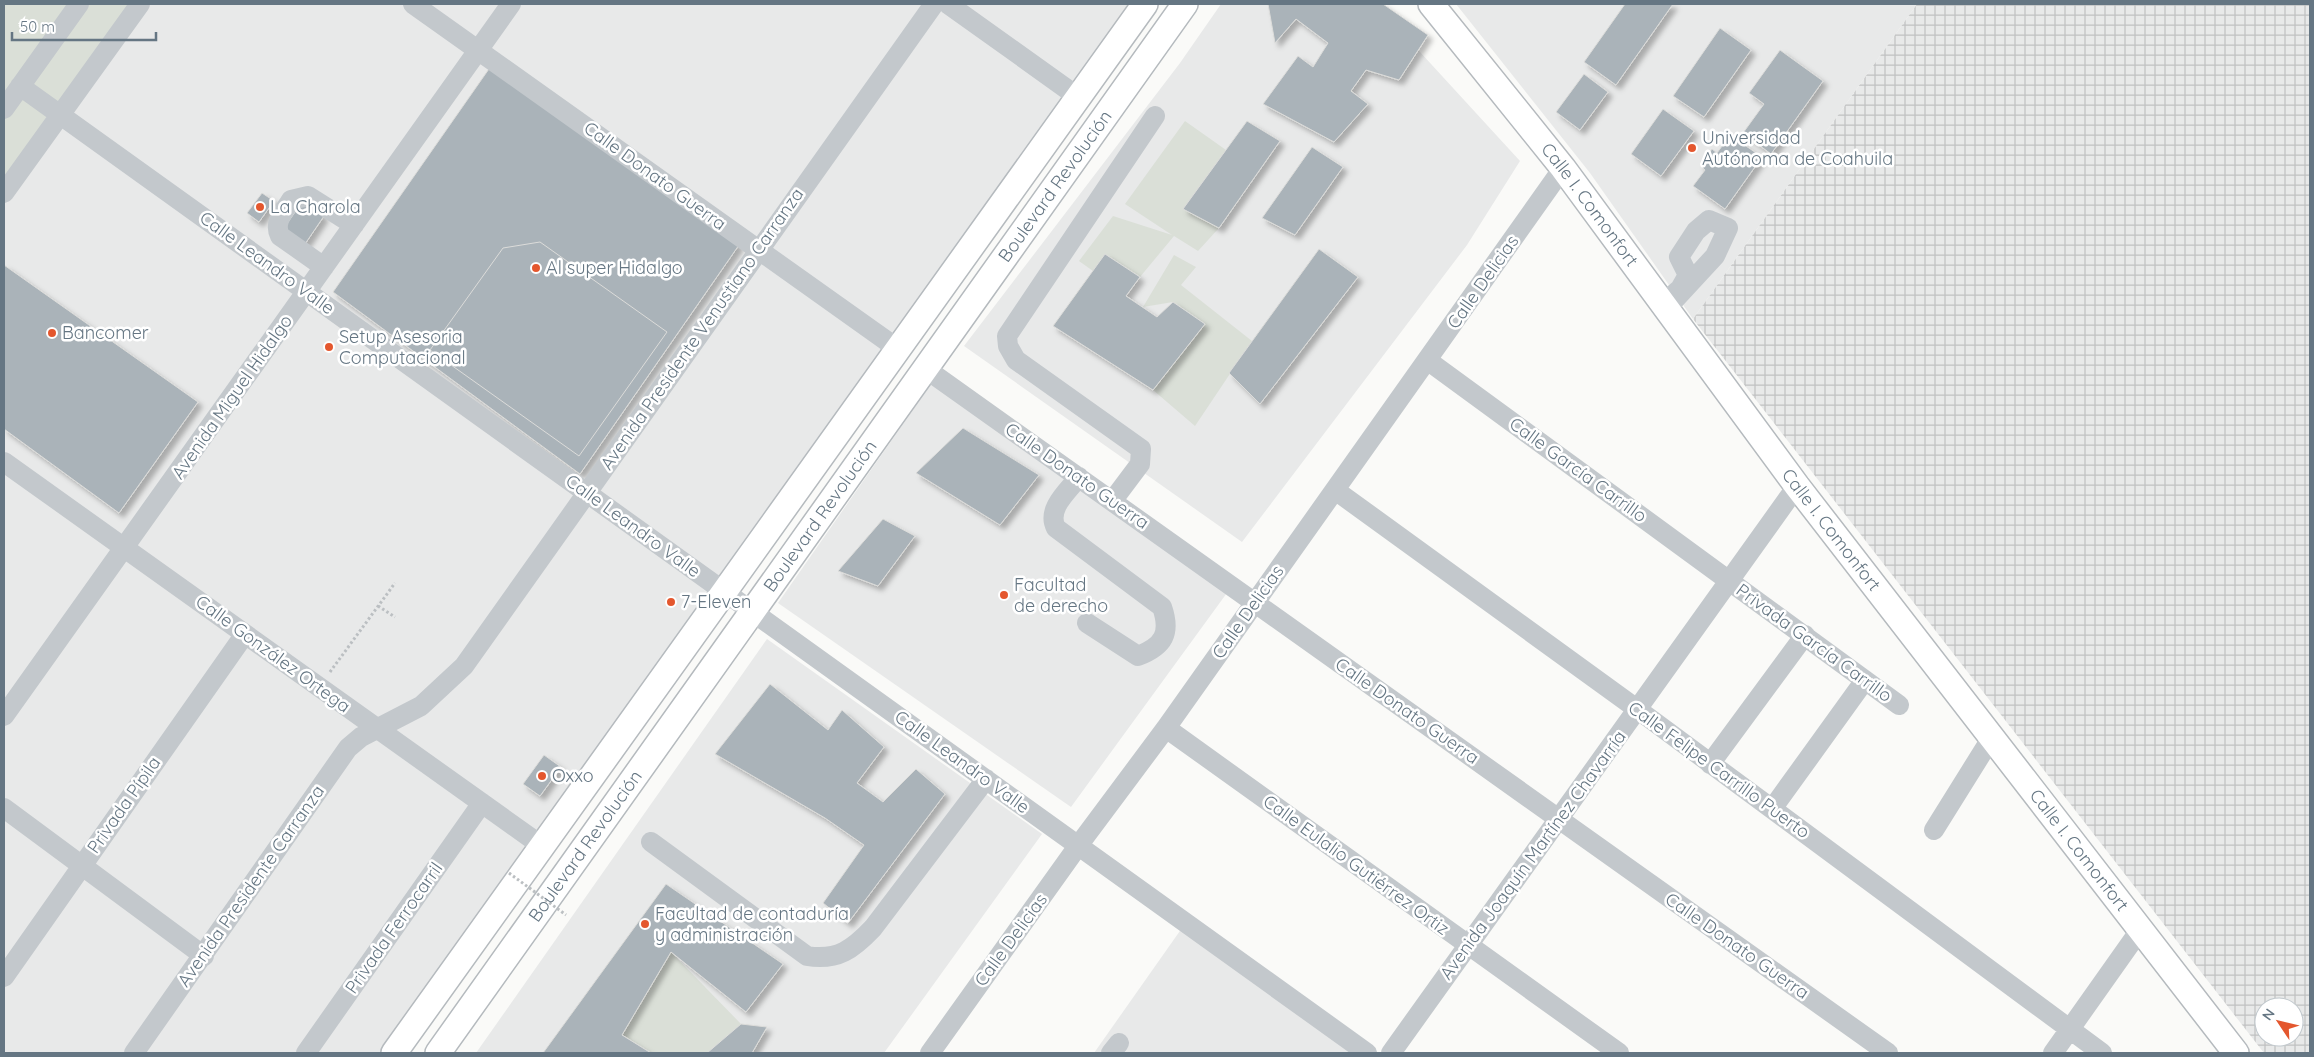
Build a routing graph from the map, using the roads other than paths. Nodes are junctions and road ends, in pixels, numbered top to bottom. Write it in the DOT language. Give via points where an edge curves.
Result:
graph roads {
  1 [pos="79,4"];
  2 [pos="140,4"];
  3 [pos="413,4"];
  4 [pos="510,4"];
  5 [pos="934,4"];
  6 [pos="948,4"];
  7 [pos="1145,4"];
  8 [pos="1185,4"];
  9 [pos="1431,4"];
  10 [pos="436,10"];
  11 [pos="478,50"];
  12 [pos="20,86"];
  13 [pos="1078,97"];
  14 [pos="4,108"];
  15 [pos="60,114"];
  16 [pos="1155,116"];
  17 [pos="1563,168"];
  18 [pos="4,193"];
  19 [pos="354,225"];
  20 [pos="757,250"];
  21 [pos="324,267"];
  22 [pos="306,291"];
  23 [pos="898,349"];
  24 [pos="1427,360"];
  25 [pos="926,369"];
  26 [pos="4,462"];
  27 [pos="1079,477"];
  28 [pos="1797,486"];
  29 [pos="1335,490"];
  30 [pos="587,492"];
  31 [pos="1113,500"];
  32 [pos="124,547"];
  33 [pos="1729,580"];
  34 [pos="725,592"];
  35 [pos="1255,603"];
  36 [pos="754,612"];
  37 [pos="1087,623"];
  38 [pos="245,634"];
  39 [pos="1804,636"];
  40 [pos="1865,680"];
  41 [pos="1898,704"];
  42 [pos="1637,709"];
  43 [pos="4,716"];
  44 [pos="378,728"];
  45 [pos="1166,728"];
  46 [pos="1992,737"];
  47 [pos="1710,764"];
  48 [pos="986,780"];
  49 [pos="482,803"];
  50 [pos="4,808"];
  51 [pos="1772,810"];
  52 [pos="1558,819"];
  53 [pos="1934,830"];
  54 [pos="651,842"];
  55 [pos="542,846"];
  56 [pos="1078,846"];
  57 [pos="82,866"];
  58 [pos="2140,930"];
  59 [pos="1468,945"];
  60 [pos="204,956"];
  61 [pos="4,977"];
  62 [pos="2070,1030"];
  63 [pos="134,1053"];
  64 [pos="306,1053"];
  65 [pos="394,1053"];
  66 [pos="438,1053"];
  67 [pos="930,1053"];
  68 [pos="1367,1053"];
  69 [pos="1391,1053"];
  70 [pos="1619,1053"];
  71 [pos="1888,1053"];
  72 [pos="2053,1053"];
  73 [pos="2102,1053"];
  74 [pos="2236,1053"];
  1 -- 12 [label="street"];
  2 -- 15 [label="street"];
  3 -- 10 [label="street, Calle Donato Guerra"];
  4 -- 11 [label="street, Avenida Miguel Hidalgo"];
  5 -- 20 [label="street, Avenida Presidente Venustiano Carranza"];
  6 -- 13 [label="street"];
  7 -- 13 [label="main road"];
  8 -- 25 [label="main road, Boulevard Revolución"];
  9 -- 17 [label="main road, Calle I. Comonfort"];
  10 -- 11 [label="street, Calle Donato Guerra"];
  11 -- 19 [label="street, Avenida Miguel Hidalgo"];
  11 -- 20 [label="street, Calle Donato Guerra"];
  12 -- 14 [label="street"];
  12 -- 15 [label="street, Calle Leandro Valle"];
  13 -- 23 [label="main road"];
  15 -- 18 [label="street"];
  15 -- 22 [label="street, Calle Leandro Valle"];
  16 -- 31 [label="street" via="1007,336 1008,346 1016,360 1141,449 1140,464"];
  17 -- 24 [label="street, Calle Delicias"];
  17 -- 28 [label="main road, Calle I. Comonfort"];
  19 -- 21 [label="street, Avenida Miguel Hidalgo"];
  19 -- 21 [label="street" via="308,196 291,200 277,223 277,230 280,236"];
  20 -- 23 [label="street, Calle Donato Guerra"];
  20 -- 30 [label="street, Avenida Presidente Venustiano Carranza"];
  21 -- 22 [label="street, Avenida Miguel Hidalgo"];
  22 -- 30 [label="street, Calle Leandro Valle"];
  22 -- 32 [label="street, Avenida Miguel Hidalgo"];
  23 -- 34 [label="main road"];
  24 -- 29 [label="street, Calle Delicias"];
  24 -- 33 [label="street, Calle García Carrillo"];
  25 -- 27 [label="street, Calle Donato Guerra"];
  25 -- 36 [label="main road, Boulevard Revolución"];
  26 -- 32 [label="street, Calle González Ortega"];
  27 -- 31 [label="street, Calle Donato Guerra"];
  27 -- 37 [label="street" via="1053,512 1052,521 1056,528 1162,607 1167,631 1150,651 1138,656"];
  28 -- 33 [label="street, Avenida Joaquín Martínez Chavarría"];
  28 -- 46 [label="main road, Calle I. Comonfort"];
  29 -- 35 [label="street, Calle Delicias"];
  29 -- 42 [label="street, Calle Felipe Carrillo Puerto"];
  30 -- 34 [label="street, Calle Leandro Valle"];
  30 -- 44 [label="street, Avenida Presidente Venustiano Carranza" via="464,666 421,706"];
  31 -- 35 [label="street, Calle Donato Guerra"];
  32 -- 38 [label="street, Calle González Ortega"];
  32 -- 43 [label="street, Avenida Miguel Hidalgo"];
  33 -- 39 [label="street, Privada García Carrillo"];
  33 -- 42 [label="street, Avenida Joaquín Martínez Chavarría"];
  34 -- 36 [label="street, Calle Leandro Valle"];
  34 -- 55 [label="main road"];
  35 -- 45 [label="street, Calle Delicias"];
  35 -- 52 [label="street, Calle Donato Guerra"];
  36 -- 48 [label="street, Calle Leandro Valle"];
  36 -- 66 [label="main road, Boulevard Revolución"];
  38 -- 44 [label="street, Calle González Ortega"];
  38 -- 57 [label="street, Privada Pípila"];
  39 -- 40 [label="street, Privada García Carrillo"];
  39 -- 47 [label="street"];
  40 -- 41 [label="street, Privada García Carrillo"];
  40 -- 51 [label="street"];
  42 -- 47 [label="street, Calle Felipe Carrillo Puerto"];
  42 -- 52 [label="street, Avenida Joaquín Martínez Chavarría"];
  44 -- 49 [label="street, Calle González Ortega"];
  44 -- 60 [label="street, Avenida Presidente Carranza" via="348,748 336,762"];
  45 -- 56 [label="street, Calle Delicias"];
  45 -- 59 [label="street, Calle Eulalio Gutiérrez Ortiz"];
  46 -- 53 [label="street"];
  46 -- 58 [label="main road, Calle I. Comonfort"];
  47 -- 51 [label="street, Calle Felipe Carrillo Puerto"];
  48 -- 54 [label="street" via="874,928 856,945 840,954 822,958 807,956"];
  48 -- 56 [label="street, Calle Leandro Valle"];
  49 -- 55 [label="street, Calle González Ortega"];
  49 -- 64 [label="street, Privada Ferrocarril"];
  50 -- 57 [label="street"];
  51 -- 62 [label="street, Calle Felipe Carrillo Puerto"];
  52 -- 59 [label="street, Avenida Joaquín Martínez Chavarría"];
  52 -- 71 [label="street, Calle Donato Guerra"];
  55 -- 65 [label="main road"];
  56 -- 67 [label="street, Calle Delicias"];
  56 -- 68 [label="street, Calle Leandro Valle"];
  57 -- 60 [label="street"];
  57 -- 61 [label="street, Privada Pípila"];
  58 -- 62 [label="street"];
  58 -- 74 [label="main road, Calle I. Comonfort"];
  59 -- 69 [label="street, Avenida Joaquín Martínez Chavarría"];
  59 -- 70 [label="street, Calle Eulalio Gutiérrez Ortiz"];
  60 -- 63 [label="street, Avenida Presidente Carranza"];
  62 -- 72 [label="street"];
  62 -- 73 [label="street, Calle Felipe Carrillo Puerto"];
}
